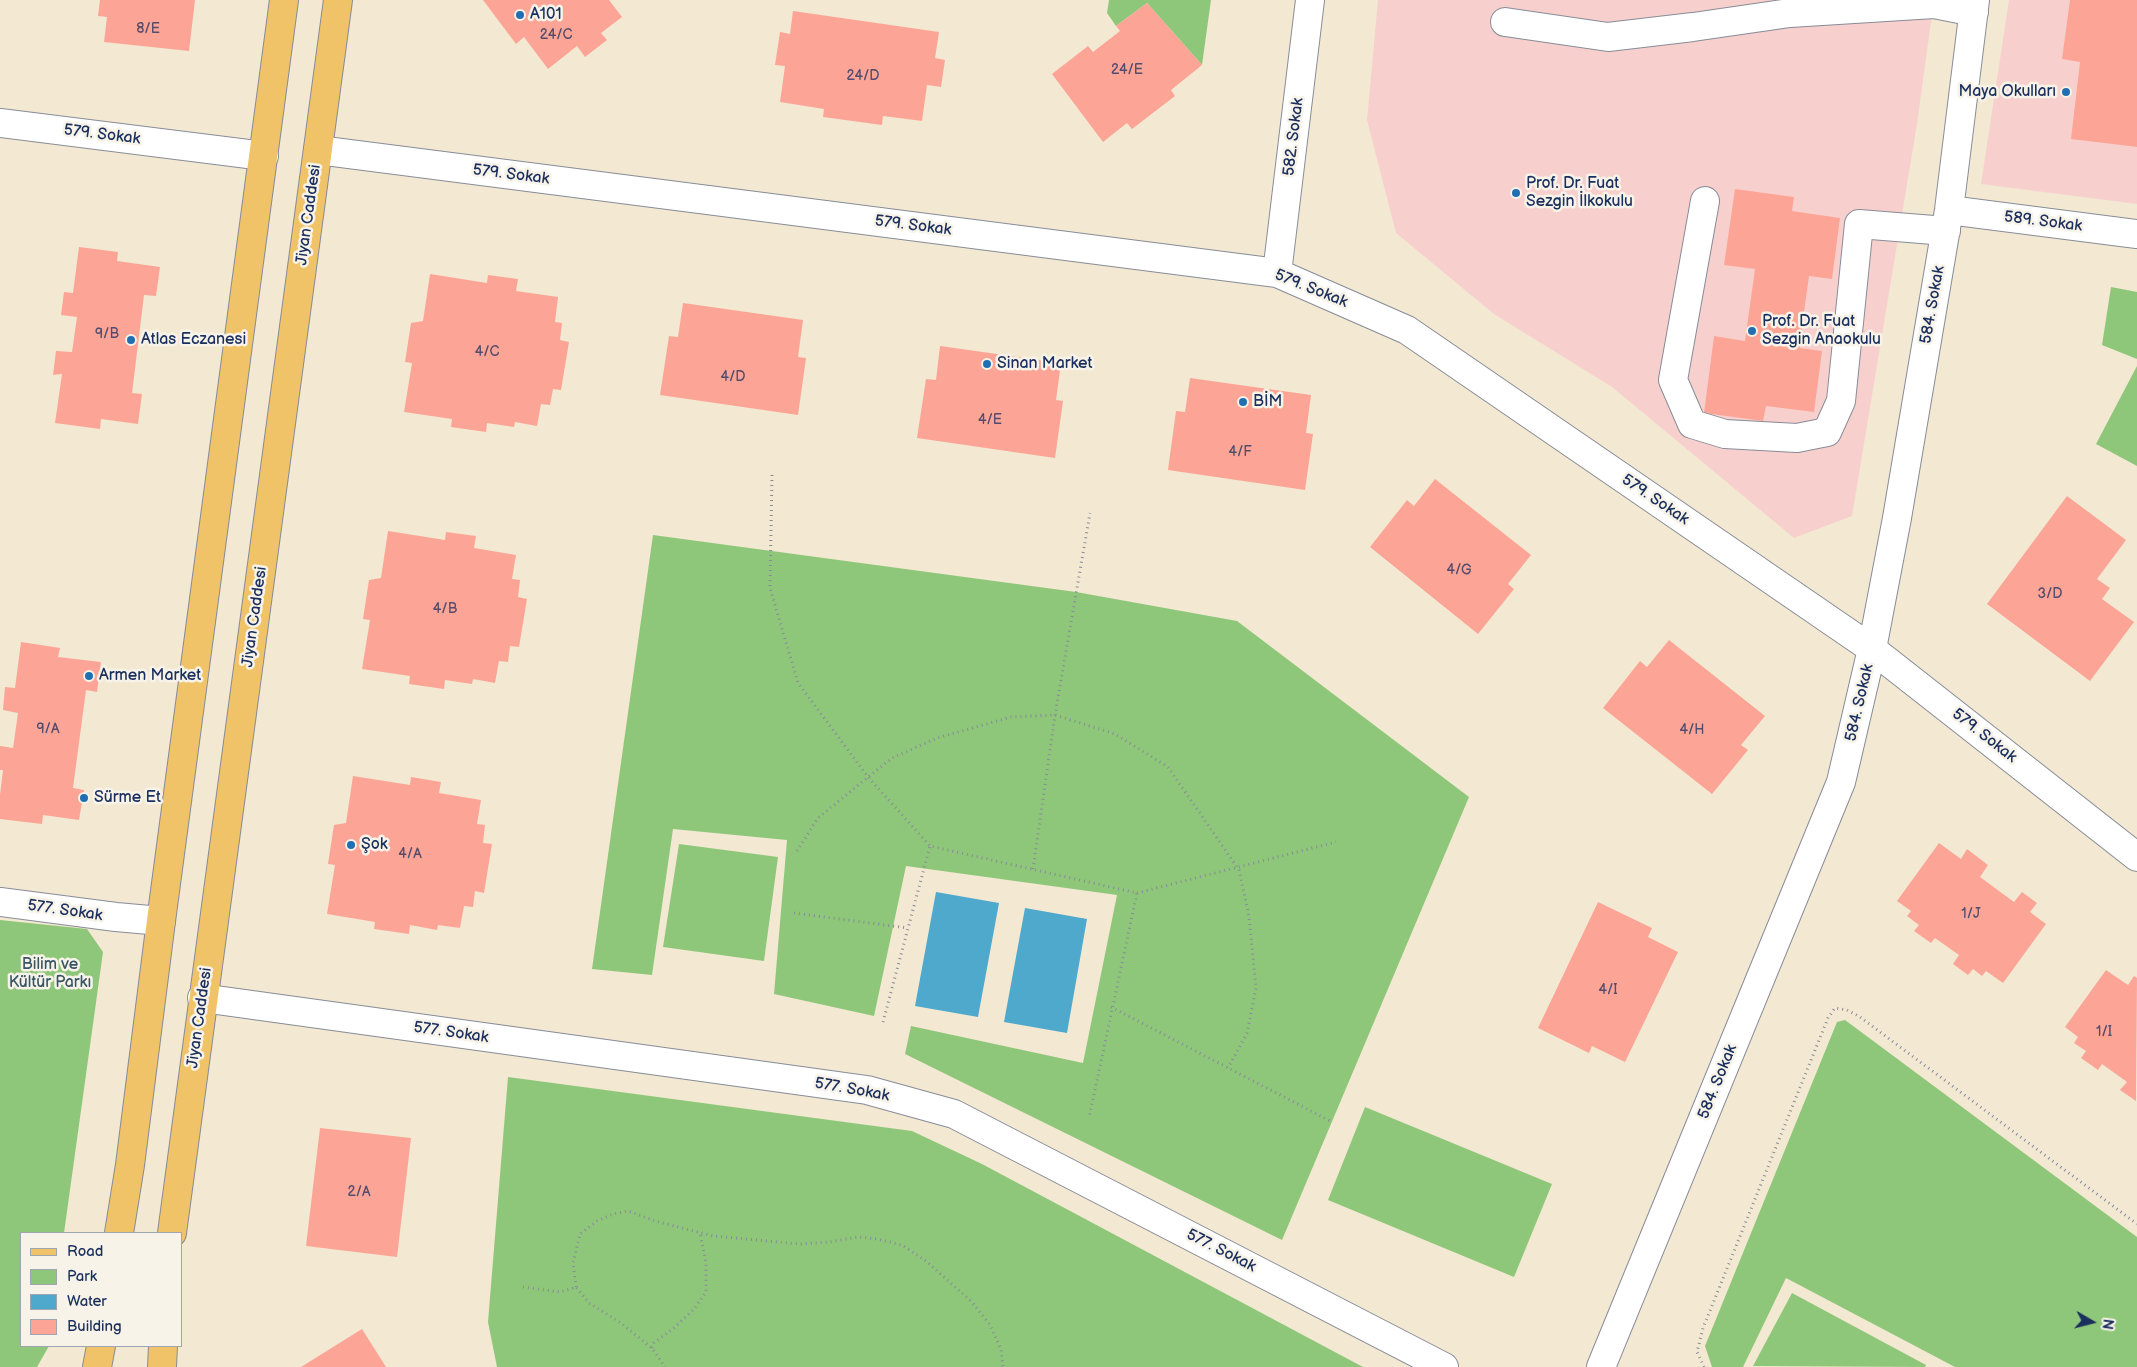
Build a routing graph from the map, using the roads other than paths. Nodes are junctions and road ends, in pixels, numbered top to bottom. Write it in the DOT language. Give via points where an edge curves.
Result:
graph roads {
  1 [pos="284,0"];
  2 [pos="338,0"];
  3 [pos="1310,0"];
  4 [pos="1974,6"];
  5 [pos="1504,22"];
  6 [pos="0,123"];
  7 [pos="318,150"];
  8 [pos="264,156"];
  9 [pos="1705,201"];
  10 [pos="1948,220"];
  11 [pos="2137,234"];
  12 [pos="1277,273"];
  13 [pos="1872,649"];
  14 [pos="2137,857"];
  15 [pos="0,902"];
  16 [pos="160,921"];
  17 [pos="202,998"];
  18 [pos="119,1232"];
  19 [pos="172,1232"];
  20 [pos="101,1347"];
  21 [pos="163,1347"];
  22 [pos="97,1367"];
  23 [pos="162,1367"];
  24 [pos="1444,1367"];
  25 [pos="1601,1367"];
  1 -- 8 [label="main road"];
  2 -- 7 [label="main road, Jiyan Caddesi"];
  3 -- 12 [label="street, 582. Sokak"];
  4 -- 5 [label="street" via="1934,4 1790,12 1608,36"];
  4 -- 10 [label="street, 584. Sokak"];
  6 -- 8 [label="street, 579. Sokak"];
  7 -- 12 [label="street, 579. Sokak"];
  7 -- 17 [label="main road, Jiyan Caddesi"];
  8 -- 16 [label="main road"];
  9 -- 10 [label="street, 589. Sokak" via="1673,380 1692,424 1725,434 1797,438 1827,432 1840,401 1859,224"];
  10 -- 11 [label="street, 589. Sokak"];
  10 -- 13 [label="street, 584. Sokak"];
  12 -- 13 [label="street, 579. Sokak" via="1407,330"];
  13 -- 14 [label="street, 579. Sokak"];
  13 -- 25 [label="street, 584. Sokak" via="1841,782"];
  15 -- 16 [label="street, 577. Sokak"];
  16 -- 18 [label="main road"];
  17 -- 19 [label="main road, Jiyan Caddesi"];
  17 -- 24 [label="street, 577. Sokak" via="867,1090 954,1114"];
  20 -- 22 [label="main road"];
  21 -- 23 [label="main road"];
}
